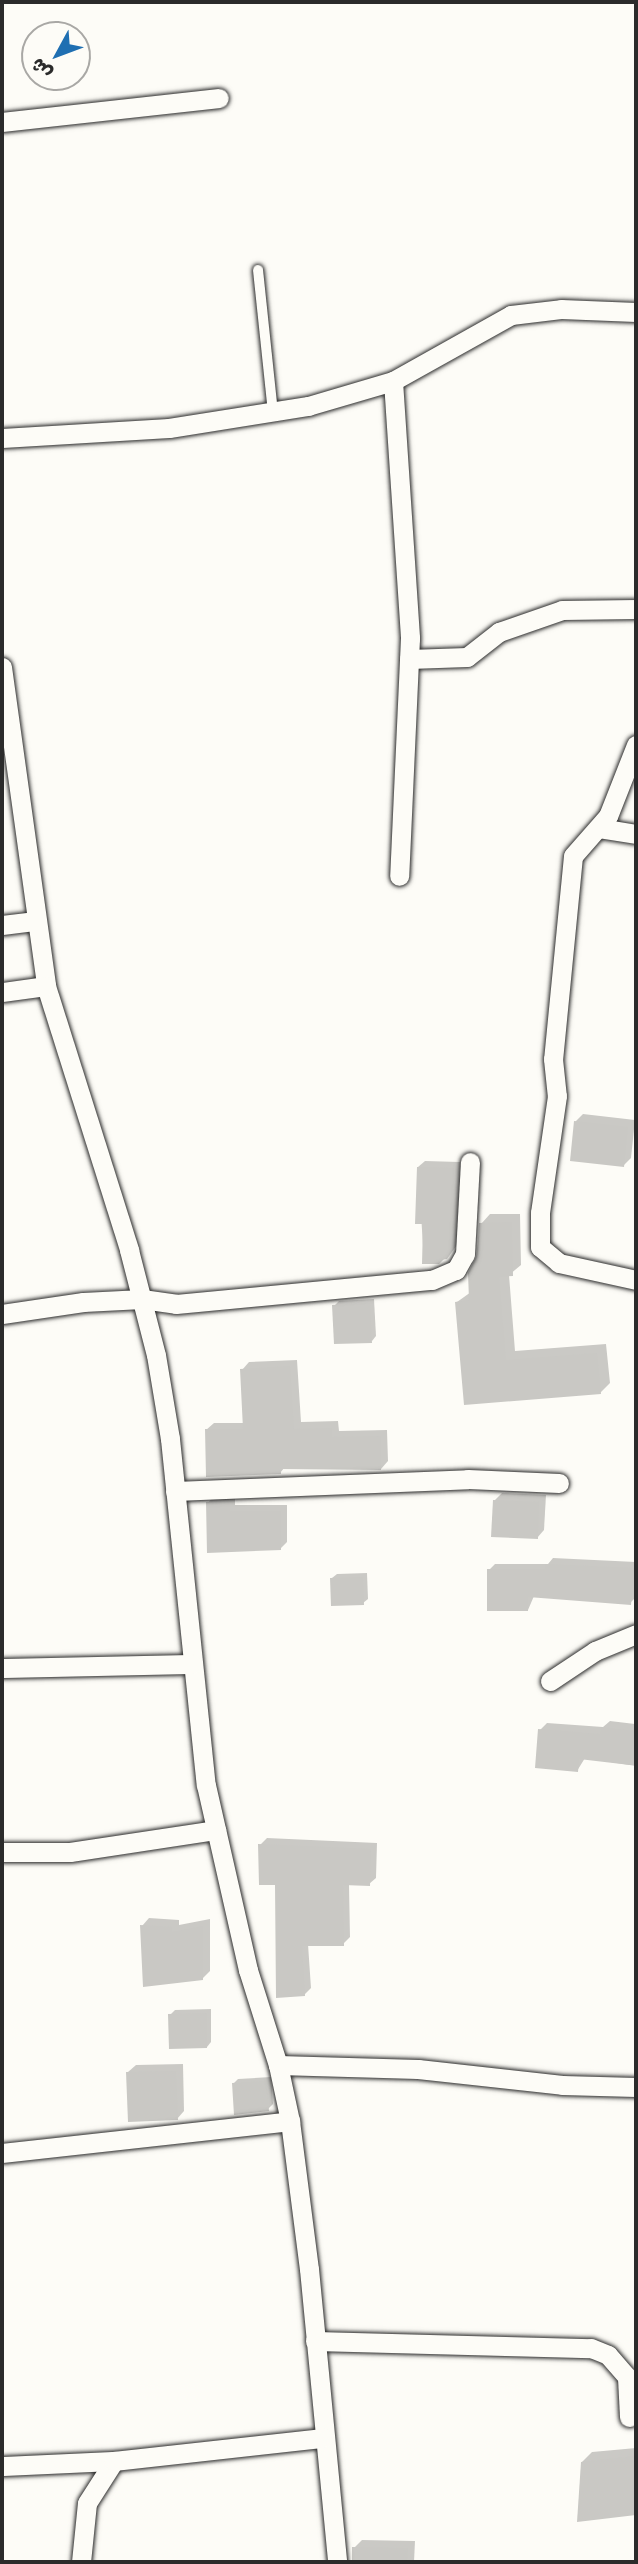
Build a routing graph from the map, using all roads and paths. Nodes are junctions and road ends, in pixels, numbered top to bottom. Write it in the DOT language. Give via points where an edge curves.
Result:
graph roads {
  1 [pos="219,98"];
  2 [pos="2,121"];
  3 [pos="258,270"];
  4 [pos="636,312"];
  5 [pos="393,381"];
  6 [pos="274,412"];
  7 [pos="2,438"];
  8 [pos="636,609"];
  9 [pos="409,659"];
  10 [pos="2,667"];
  11 [pos="636,745"];
  12 [pos="599,828"];
  13 [pos="636,834"];
  14 [pos="399,876"];
  15 [pos="34,921"];
  16 [pos="2,925"];
  17 [pos="46,986"];
  18 [pos="2,992"];
  19 [pos="470,1162"];
  20 [pos="636,1280"];
  21 [pos="142,1299"];
  22 [pos="2,1314"];
  23 [pos="559,1483"];
  24 [pos="176,1491"];
  25 [pos="636,1634"];
  26 [pos="192,1664"];
  27 [pos="2,1668"];
  28 [pos="550,1681"];
  29 [pos="216,1829"];
  30 [pos="2,1852"];
  31 [pos="278,2065"];
  32 [pos="636,2087"];
  33 [pos="290,2121"];
  34 [pos="2,2153"];
  35 [pos="315,2341"];
  36 [pos="629,2417"];
  37 [pos="323,2438"];
  38 [pos="114,2461"];
  39 [pos="2,2466"];
  40 [pos="80,2562"];
  41 [pos="337,2562"];
  1 -- 2 [label="street"];
  3 -- 6 [label="lane"];
  4 -- 5 [label="street" via="561,309 511,315"];
  5 -- 6 [label="street"];
  5 -- 9 [label="street"];
  6 -- 7 [label="street" via="169,428"];
  8 -- 9 [label="street" via="562,610 499,632 467,657"];
  9 -- 14 [label="street"];
  10 -- 15 [label="street"];
  11 -- 12 [label="street"];
  12 -- 13 [label="street"];
  12 -- 20 [label="street" via="573,856 553,1059 557,1096 547,1143 540,1247 559,1263"];
  15 -- 16 [label="street"];
  15 -- 17 [label="street"];
  17 -- 18 [label="street"];
  17 -- 21 [label="street"];
  19 -- 21 [label="street" via="465,1254 456,1270 432,1280 176,1304"];
  21 -- 22 [label="street"];
  21 -- 24 [label="street" via="156,1355"];
  23 -- 24 [label="street" via="468,1479"];
  24 -- 26 [label="street"];
  25 -- 28 [label="street" via="595,1651"];
  26 -- 27 [label="street"];
  26 -- 29 [label="street"];
  29 -- 30 [label="street" via="70,1852"];
  29 -- 31 [label="street" via="248,1970"];
  31 -- 32 [label="street" via="418,2069 562,2085"];
  31 -- 33 [label="street"];
  33 -- 34 [label="street"];
  33 -- 35 [label="street"];
  35 -- 36 [label="street" via="591,2348 608,2355 627,2377"];
  35 -- 37 [label="street"];
  37 -- 38 [label="street"];
  37 -- 41 [label="street"];
  38 -- 39 [label="street"];
  38 -- 40 [label="street" via="87,2503"];
}
